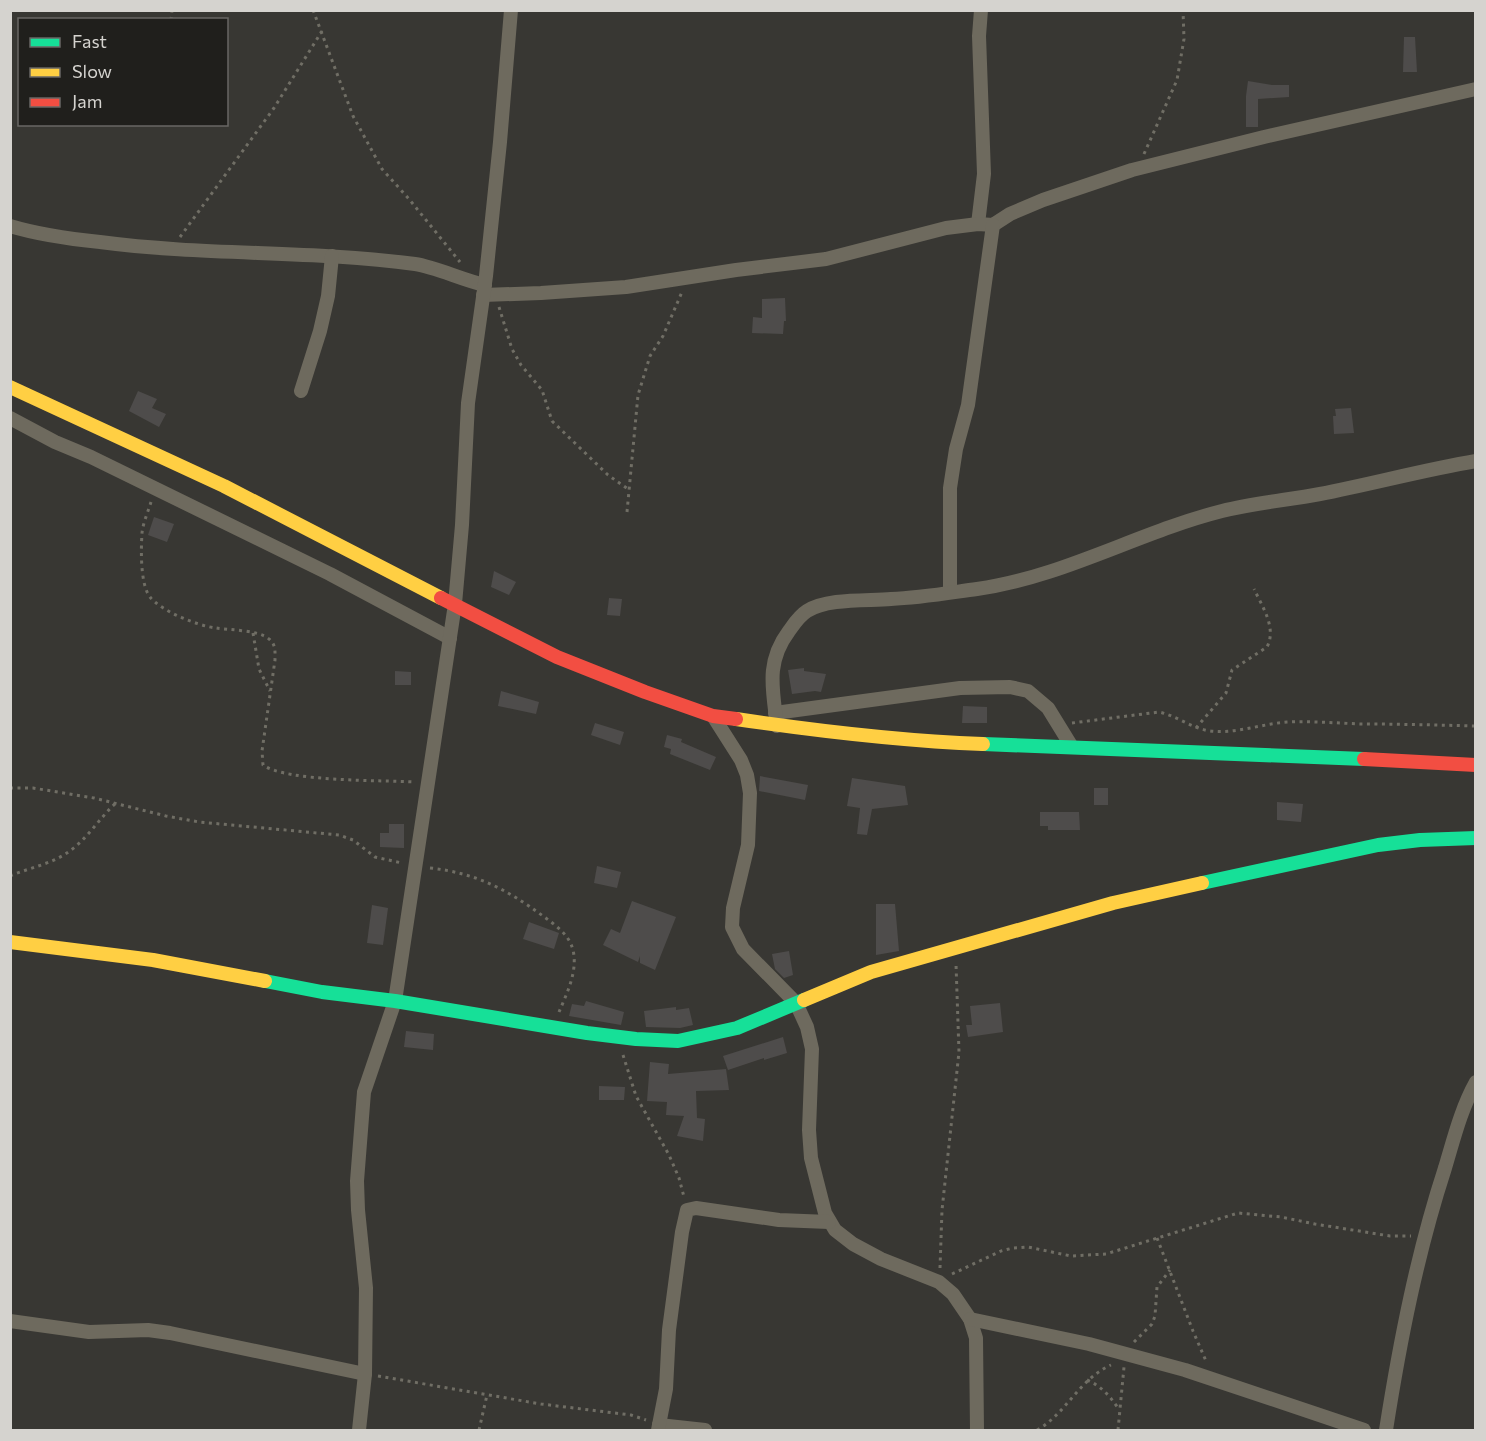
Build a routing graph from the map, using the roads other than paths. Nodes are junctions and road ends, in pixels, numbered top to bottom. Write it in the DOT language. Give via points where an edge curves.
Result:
graph roads {
  1 [pos="511,10"];
  2 [pos="981,10"];
  3 [pos="1476,89"];
  4 [pos="978,224"];
  5 [pos="993,225"];
  6 [pos="10,226"];
  7 [pos="332,256"];
  8 [pos="484,289"];
  9 [pos="10,387"];
  10 [pos="301,391"];
  11 [pos="10,418"];
  12 [pos="1476,461"];
  13 [pos="950,592"];
  14 [pos="455,604"];
  15 [pos="450,638"];
  16 [pos="713,716"];
  17 [pos="776,720"];
  18 [pos="1072,747"];
  19 [pos="1476,765"];
  20 [pos="1476,838"];
  21 [pos="10,942"];
  22 [pos="395,1001"];
  23 [pos="796,1003"];
  24 [pos="1476,1082"];
  25 [pos="829,1222"];
  26 [pos="970,1319"];
  27 [pos="10,1321"];
  28 [pos="365,1374"];
  29 [pos="659,1428"];
  30 [pos="359,1431"];
  31 [pos="705,1431"];
  32 [pos="977,1431"];
  33 [pos="1364,1431"];
  34 [pos="1386,1431"];
  1 -- 8 [label="street"];
  2 -- 4 [label="street" via="984,174"];
  3 -- 5 [label="street" via="1138,169 1043,200"];
  4 -- 5 [label="street"];
  4 -- 8 [label="street" via="946,228 826,259 626,287"];
  5 -- 13 [label="street" via="968,405 950,488"];
  6 -- 7 [label="street" via="69,238 170,250"];
  7 -- 8 [label="street" via="418,264"];
  7 -- 10 [label="street" via="320,331"];
  8 -- 14 [label="street" via="468,403"];
  9 -- 14 [label="main road" via="225,486"];
  11 -- 15 [label="street" via="330,574"];
  12 -- 13 [label="street" via="1223,511 1061,568 1017,581"];
  13 -- 17 [label="street" via="853,601 807,610 783,638 774,660 771,673"];
  14 -- 15 [label="street"];
  14 -- 16 [label="main road" via="557,657"];
  15 -- 22 [label="street"];
  16 -- 17 [label="main road"];
  16 -- 23 [label="street" via="741,760 750,793 748,845 732,927 743,949"];
  17 -- 18 [label="main road" via="823,732 935,742"];
  17 -- 18 [label="street" via="960,688 1010,687 1028,691 1048,708"];
  18 -- 19 [label="main road"];
  20 -- 23 [label="main road" via="1420,840 1341,852 1169,889 871,972"];
  21 -- 22 [label="main road" via="153,960 311,990"];
  22 -- 23 [label="main road" via="552,1027 678,1041 737,1028"];
  22 -- 28 [label="street" via="364,1092 360,1130 357,1210 366,1288"];
  23 -- 25 [label="street" via="812,1049 811,1158"];
  24 -- 34 [label="street" via="1464,1104 1425,1235 1410,1295"];
  25 -- 26 [label="street" via="853,1244 880,1259 939,1280"];
  25 -- 29 [label="street" via="687,1210"];
  26 -- 32 [label="street" via="978,1354"];
  26 -- 33 [label="street" via="1126,1354 1215,1379"];
  27 -- 28 [label="street" via="89,1332 170,1333"];
  28 -- 30 [label="street"];
  29 -- 31 [label="street"];
}
